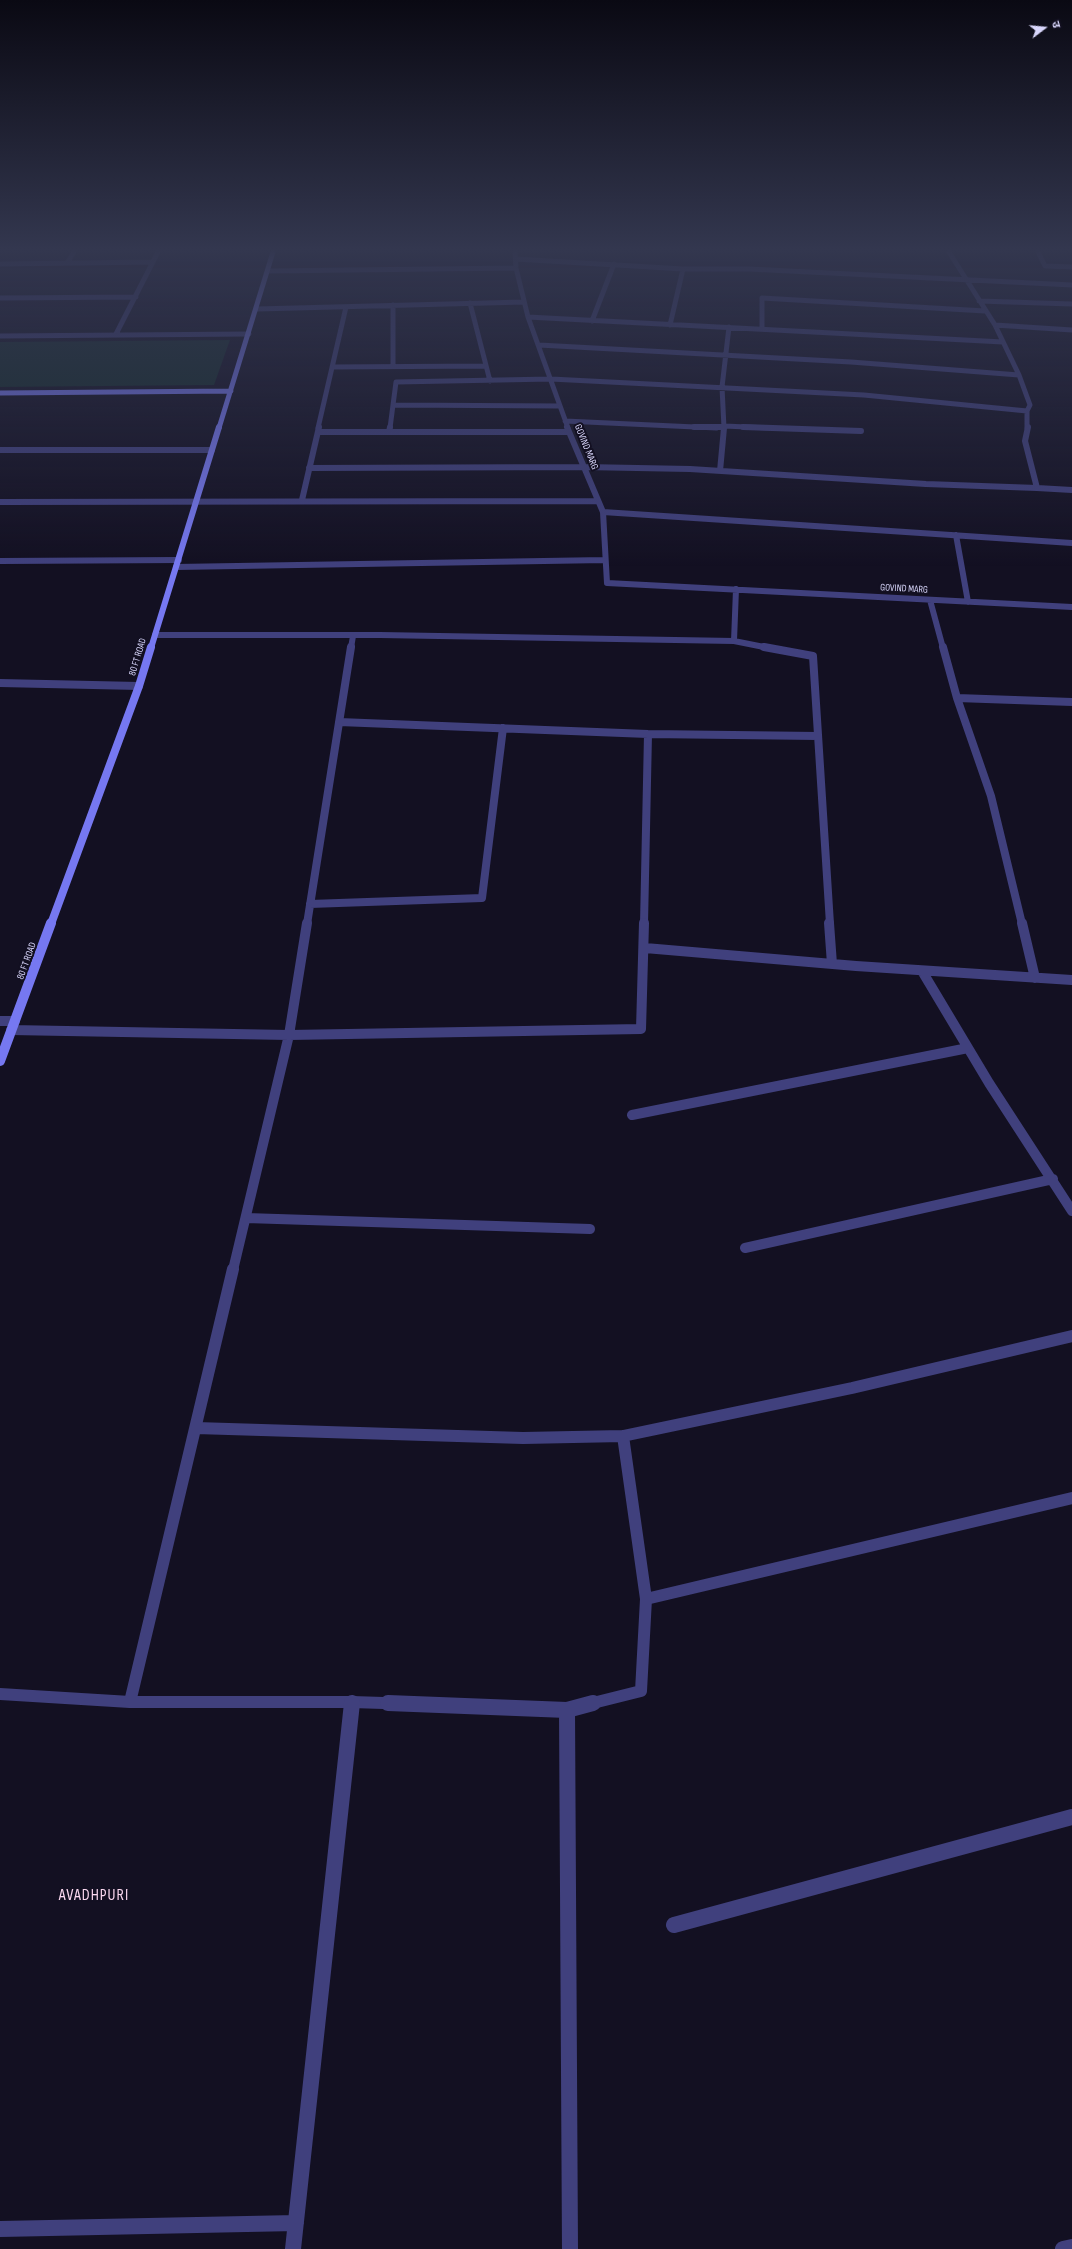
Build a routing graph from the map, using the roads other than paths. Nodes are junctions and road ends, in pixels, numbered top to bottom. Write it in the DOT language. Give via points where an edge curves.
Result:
graph roads {
  1 [pos="242,357"];
  2 [pos="334,357"];
  3 [pos="393,357"];
  4 [pos="484,357"];
  5 [pos="543,357"];
  6 [pos="726,357"];
  7 [pos="761,357"];
  8 [pos="1010,357"];
  9 [pos="393,366"];
  10 [pos="486,366"];
  11 [pos="332,367"];
  12 [pos="1019,374"];
  13 [pos="551,379"];
  14 [pos="490,380"];
  15 [pos="722,388"];
  16 [pos="231,391"];
  17 [pos="0,393"];
  18 [pos="393,405"];
  19 [pos="560,406"];
  20 [pos="1027,411"];
  21 [pos="565,421"];
  22 [pos="724,427"];
  23 [pos="861,431"];
  24 [pos="318,432"];
  25 [pos="389,432"];
  26 [pos="569,432"];
  27 [pos="0,450"];
  28 [pos="212,450"];
  29 [pos="584,467"];
  30 [pos="310,468"];
  31 [pos="720,471"];
  32 [pos="1037,488"];
  33 [pos="1072,490"];
  34 [pos="302,500"];
  35 [pos="198,501"];
  36 [pos="598,501"];
  37 [pos="0,502"];
  38 [pos="602,512"];
  39 [pos="956,535"];
  40 [pos="1072,543"];
  41 [pos="178,560"];
  42 [pos="605,560"];
  43 [pos="0,561"];
  44 [pos="176,567"];
  45 [pos="736,589"];
  46 [pos="930,600"];
  47 [pos="968,602"];
  48 [pos="1072,607"];
  49 [pos="155,635"];
  50 [pos="353,636"];
  51 [pos="734,640"];
  52 [pos="0,683"];
  53 [pos="139,686"];
  54 [pos="957,698"];
  55 [pos="1072,702"];
  56 [pos="339,722"];
  57 [pos="502,728"];
  58 [pos="648,734"];
  59 [pos="818,736"];
  60 [pos="310,904"];
  61 [pos="645,948"];
  62 [pos="832,964"];
  63 [pos="922,971"];
  64 [pos="1035,978"];
  65 [pos="1072,980"];
  66 [pos="0,1021"];
  67 [pos="13,1026"];
  68 [pos="290,1035"];
  69 [pos="968,1048"];
  70 [pos="0,1061"];
  71 [pos="632,1115"];
  72 [pos="1053,1179"];
  73 [pos="1072,1211"];
  74 [pos="246,1218"];
  75 [pos="590,1229"];
  76 [pos="745,1248"];
  77 [pos="1072,1336"];
  78 [pos="196,1428"];
  79 [pos="623,1436"];
  80 [pos="1072,1498"];
  81 [pos="646,1599"];
  82 [pos="0,1694"];
  83 [pos="130,1702"];
  84 [pos="352,1702"];
  85 [pos="567,1710"];
  86 [pos="1072,1817"];
  87 [pos="674,1925"];
  88 [pos="296,2223"];
  89 [pos="0,2229"];
  90 [pos="1072,2246"];
  91 [pos="293,2249"];
  92 [pos="570,2249"];
  93 [pos="1063,2249"];
  1 -- 16 [label="street, 80 FT ROAD"];
  2 -- 11 [label="street"];
  3 -- 9 [label="street"];
  4 -- 10 [label="street"];
  5 -- 13 [label="street, GOVIND MARG"];
  6 -- 15 [label="street"];
  7 -- 12 [label="street"];
  8 -- 12 [label="street"];
  9 -- 10 [label="street"];
  9 -- 11 [label="street"];
  10 -- 14 [label="street"];
  11 -- 24 [label="street"];
  12 -- 20 [label="street" via="1030,405"];
  13 -- 14 [label="street"];
  13 -- 15 [label="street"];
  13 -- 19 [label="street, GOVIND MARG"];
  14 -- 18 [label="street" via="396,382"];
  15 -- 20 [label="street" via="864,395"];
  15 -- 22 [label="street"];
  16 -- 17 [label="street"];
  16 -- 28 [label="street, 80 FT ROAD"];
  18 -- 19 [label="street"];
  18 -- 25 [label="street"];
  19 -- 21 [label="street, GOVIND MARG"];
  20 -- 32 [label="street" via="1025,441"];
  21 -- 22 [label="street"];
  21 -- 26 [label="street, GOVIND MARG"];
  22 -- 23 [label="street"];
  22 -- 31 [label="street"];
  24 -- 25 [label="street"];
  24 -- 30 [label="street"];
  25 -- 26 [label="street"];
  26 -- 29 [label="street, GOVIND MARG"];
  27 -- 28 [label="street"];
  28 -- 35 [label="street, 80 FT ROAD"];
  29 -- 30 [label="street"];
  29 -- 31 [label="street"];
  29 -- 36 [label="street, GOVIND MARG"];
  30 -- 34 [label="street"];
  31 -- 32 [label="street"];
  32 -- 33 [label="street"];
  34 -- 35 [label="street"];
  34 -- 36 [label="street"];
  35 -- 37 [label="street"];
  35 -- 41 [label="street, 80 FT ROAD"];
  36 -- 38 [label="street, GOVIND MARG"];
  38 -- 39 [label="street"];
  38 -- 42 [label="street, GOVIND MARG"];
  39 -- 40 [label="street"];
  39 -- 47 [label="street"];
  41 -- 43 [label="street"];
  41 -- 44 [label="street, 80 FT ROAD"];
  42 -- 44 [label="street"];
  42 -- 45 [label="street, GOVIND MARG" via="607,583"];
  44 -- 49 [label="street, 80 FT ROAD"];
  45 -- 46 [label="street, GOVIND MARG"];
  45 -- 51 [label="street"];
  46 -- 47 [label="street, GOVIND MARG"];
  46 -- 54 [label="street"];
  47 -- 48 [label="street, GOVIND MARG"];
  49 -- 50 [label="street"];
  49 -- 53 [label="street, 80 FT ROAD"];
  50 -- 51 [label="street"];
  50 -- 56 [label="street"];
  51 -- 59 [label="street" via="813,656"];
  52 -- 53 [label="street"];
  53 -- 67 [label="street, 80 FT ROAD"];
  54 -- 55 [label="street"];
  54 -- 64 [label="street" via="991,796"];
  56 -- 57 [label="street"];
  56 -- 60 [label="street"];
  57 -- 58 [label="street"];
  57 -- 60 [label="street" via="482,898"];
  58 -- 59 [label="street"];
  58 -- 61 [label="street"];
  59 -- 62 [label="street"];
  60 -- 68 [label="street"];
  61 -- 62 [label="street"];
  61 -- 68 [label="street" via="641,1029"];
  62 -- 63 [label="street"];
  63 -- 64 [label="street"];
  63 -- 69 [label="street"];
  64 -- 65 [label="street"];
  66 -- 67 [label="street"];
  67 -- 68 [label="street"];
  67 -- 70 [label="street, 80 FT ROAD"];
  68 -- 74 [label="street"];
  69 -- 71 [label="street"];
  69 -- 72 [label="street"];
  72 -- 73 [label="street"];
  72 -- 76 [label="street"];
  74 -- 75 [label="street"];
  74 -- 78 [label="street"];
  77 -- 79 [label="street" via="852,1388"];
  78 -- 79 [label="street" via="523,1438"];
  78 -- 83 [label="street"];
  79 -- 81 [label="street"];
  80 -- 81 [label="street"];
  81 -- 85 [label="street" via="641,1691"];
  82 -- 83 [label="street"];
  83 -- 84 [label="street"];
  84 -- 85 [label="street"];
  84 -- 88 [label="street"];
  85 -- 92 [label="street"];
  86 -- 87 [label="street"];
  88 -- 89 [label="street"];
  88 -- 91 [label="street"];
  90 -- 93 [label="street"];
}
